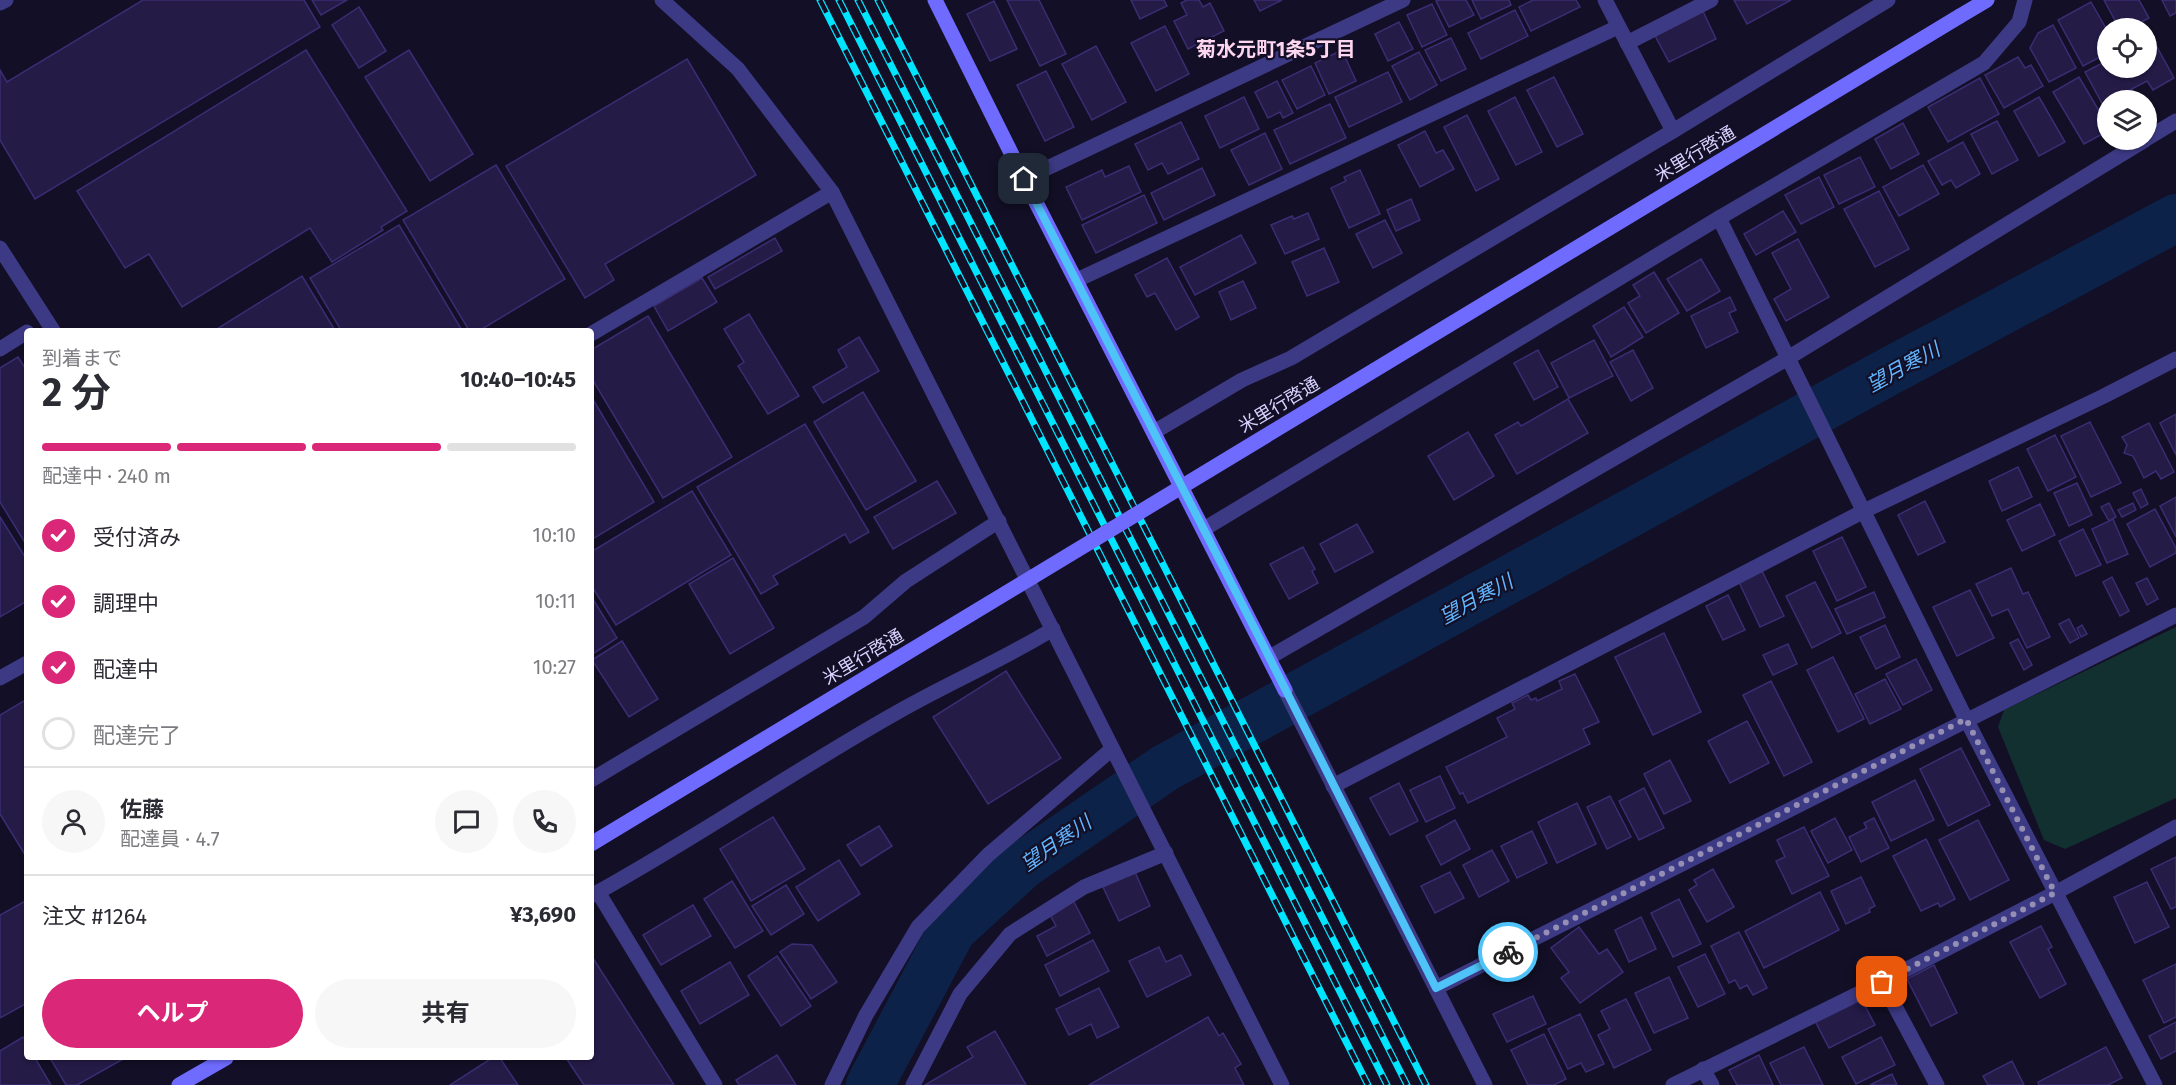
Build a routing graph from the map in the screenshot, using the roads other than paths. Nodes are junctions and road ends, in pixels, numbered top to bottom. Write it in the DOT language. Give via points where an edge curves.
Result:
graph roads {
  1 [pos="6,0"];
  2 [pos="662,0"];
  3 [pos="935,0"];
  4 [pos="1403,0"];
  5 [pos="1605,0"];
  6 [pos="1711,0"];
  7 [pos="1888,0"];
  8 [pos="1987,0"];
  9 [pos="2025,0"];
  10 [pos="0,3"];
  11 [pos="1618,27"];
  12 [pos="1627,43"];
  13 [pos="2176,121"];
  14 [pos="1673,131"];
  15 [pos="2157,132"];
  16 [pos="2128,150"];
  17 [pos="1024,179"];
  18 [pos="832,192"];
  19 [pos="1719,218"];
  20 [pos="0,248"];
  21 [pos="1077,280"];
  22 [pos="51,326"];
  23 [pos="594,332"];
  24 [pos="24,334"];
  25 [pos="0,349"];
  26 [pos="1788,358"];
  27 [pos="2176,359"];
  28 [pos="1154,432"];
  29 [pos="1864,511"];
  30 [pos="999,521"];
  31 [pos="1204,529"];
  32 [pos="2176,615"];
  33 [pos="1053,629"];
  34 [pos="1270,657"];
  35 [pos="24,665"];
  36 [pos="0,678"];
  37 [pos="1966,719"];
  38 [pos="1112,749"];
  39 [pos="594,778"];
  40 [pos="1333,786"];
  41 [pos="2176,827"];
  42 [pos="594,842"];
  43 [pos="1166,853"];
  44 [pos="2055,893"];
  45 [pos="595,894"];
  46 [pos="1882,982"];
  47 [pos="1436,988"];
  48 [pos="223,1060"];
  49 [pos="1703,1069"];
  50 [pos="179,1085"];
  51 [pos="715,1085"];
  52 [pos="832,1085"];
  53 [pos="913,1085"];
  54 [pos="1282,1085"];
  55 [pos="1485,1085"];
  56 [pos="1673,1085"];
  57 [pos="1712,1085"];
  58 [pos="1936,1085"];
  59 [pos="2155,1085"];
  1 -- 10 [label="street"];
  2 -- 18 [label="street" via="738,69"];
  3 -- 17 [label="street"];
  4 -- 17 [label="street"];
  5 -- 11 [label="street"];
  6 -- 12 [label="street"];
  7 -- 14 [label="street"];
  8 -- 42 [label="street, 米里行啓通, bridge"];
  9 -- 19 [label="street" via="2019,22 1984,63"];
  11 -- 12 [label="street"];
  11 -- 21 [label="street"];
  12 -- 14 [label="street"];
  13 -- 15 [label="street"];
  14 -- 28 [label="street" via="1291,358 1242,380"];
  16 -- 26 [label="street"];
  17 -- 21 [label="street"];
  18 -- 23 [label="street"];
  18 -- 30 [label="street"];
  19 -- 26 [label="street"];
  19 -- 31 [label="street"];
  20 -- 22 [label="street"];
  21 -- 28 [label="street"];
  24 -- 25 [label="street"];
  26 -- 29 [label="street"];
  26 -- 34 [label="street"];
  27 -- 29 [label="street"];
  28 -- 31 [label="street"];
  29 -- 37 [label="street"];
  29 -- 40 [label="street"];
  30 -- 33 [label="street"];
  30 -- 39 [label="street" via="906,581 864,616"];
  31 -- 34 [label="street"];
  32 -- 37 [label="street"];
  33 -- 38 [label="street"];
  33 -- 45 [label="street" via="896,712"];
  34 -- 40 [label="street"];
  35 -- 36 [label="street"];
  37 -- 44 [label="street"];
  37 -- 47 [label="street"];
  38 -- 43 [label="street"];
  38 -- 52 [label="street" via="988,855 918,927 866,1016"];
  40 -- 47 [label="street"];
  41 -- 44 [label="street"];
  43 -- 53 [label="street" via="1084,887 1010,934 960,994"];
  43 -- 54 [label="street"];
  44 -- 46 [label="street"];
  44 -- 59 [label="street"];
  45 -- 51 [label="street"];
  46 -- 49 [label="street"];
  46 -- 58 [label="street"];
  47 -- 55 [label="street"];
  48 -- 50 [label="street"];
  49 -- 56 [label="street"];
  49 -- 57 [label="street"];
}
